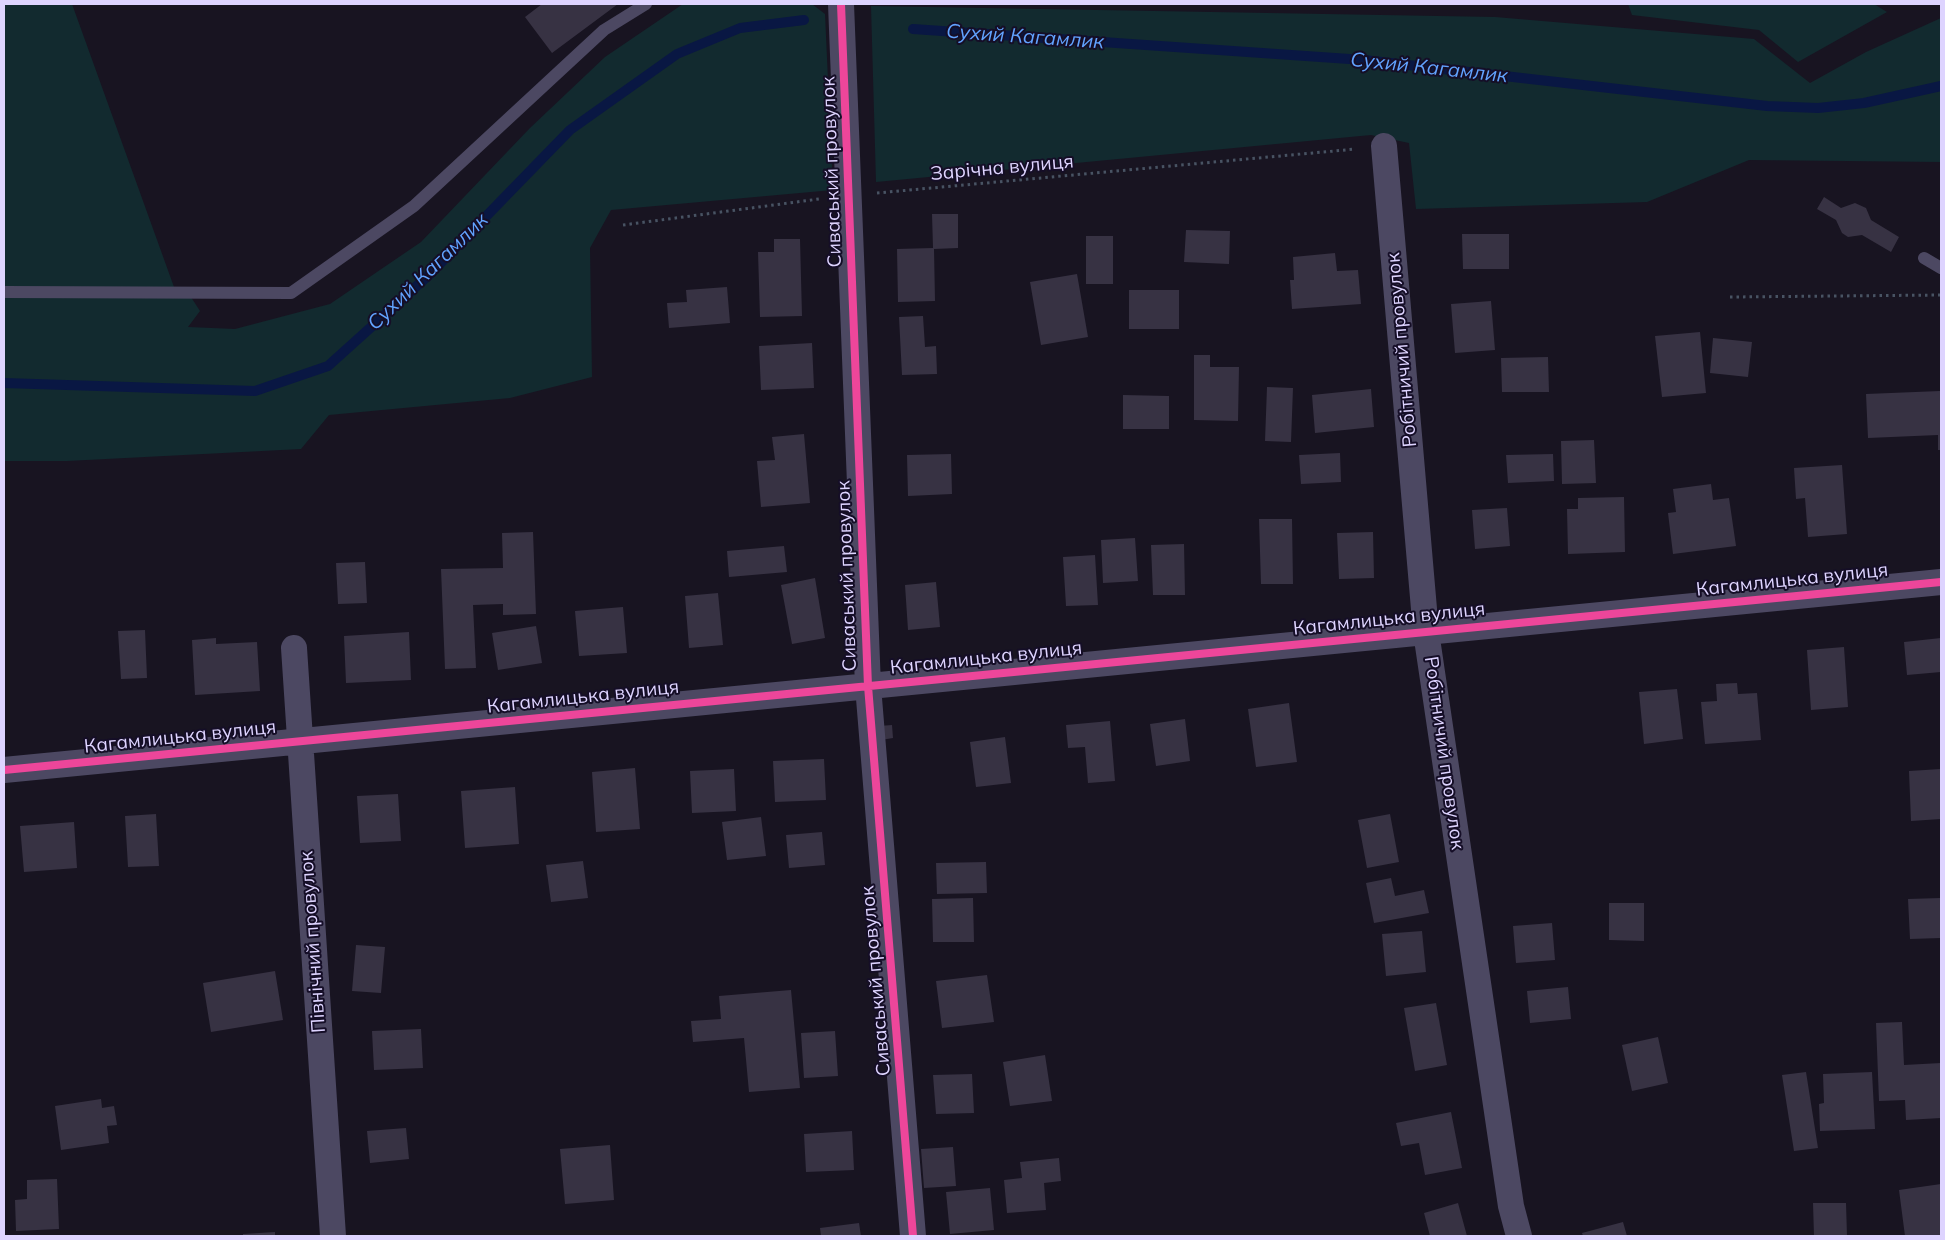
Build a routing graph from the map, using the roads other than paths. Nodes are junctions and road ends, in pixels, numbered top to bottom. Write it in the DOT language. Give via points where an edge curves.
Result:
graph roads {
  1 [pos="646,4"];
  2 [pos="841,4"];
  3 [pos="1384,146"];
  4 [pos="1924,258"];
  5 [pos="1941,268"];
  6 [pos="4,292"];
  7 [pos="1941,582"];
  8 [pos="1426,632"];
  9 [pos="294,648"];
  10 [pos="868,686"];
  11 [pos="299,741"];
  12 [pos="4,770"];
  13 [pos="333,1236"];
  14 [pos="914,1236"];
  15 [pos="1518,1236"];
  1 -- 6 [label="lane" via="604,30 414,206 291,293"];
  2 -- 10 [label="street, Сиваський провулок"];
  3 -- 8 [label="street, Робітничий провулок"];
  4 -- 5 [label="lane"];
  7 -- 8 [label="street, Кагамлицька вулиця"];
  8 -- 10 [label="street, Кагамлицька вулиця"];
  8 -- 15 [label="street, Робітничий провулок"];
  9 -- 11 [label="street, Північний провулок"];
  10 -- 11 [label="street, Кагамлицька вулиця"];
  10 -- 14 [label="street, Сиваський провулок"];
  11 -- 12 [label="street, Кагамлицька вулиця"];
  11 -- 13 [label="street, Північний провулок"];
}
